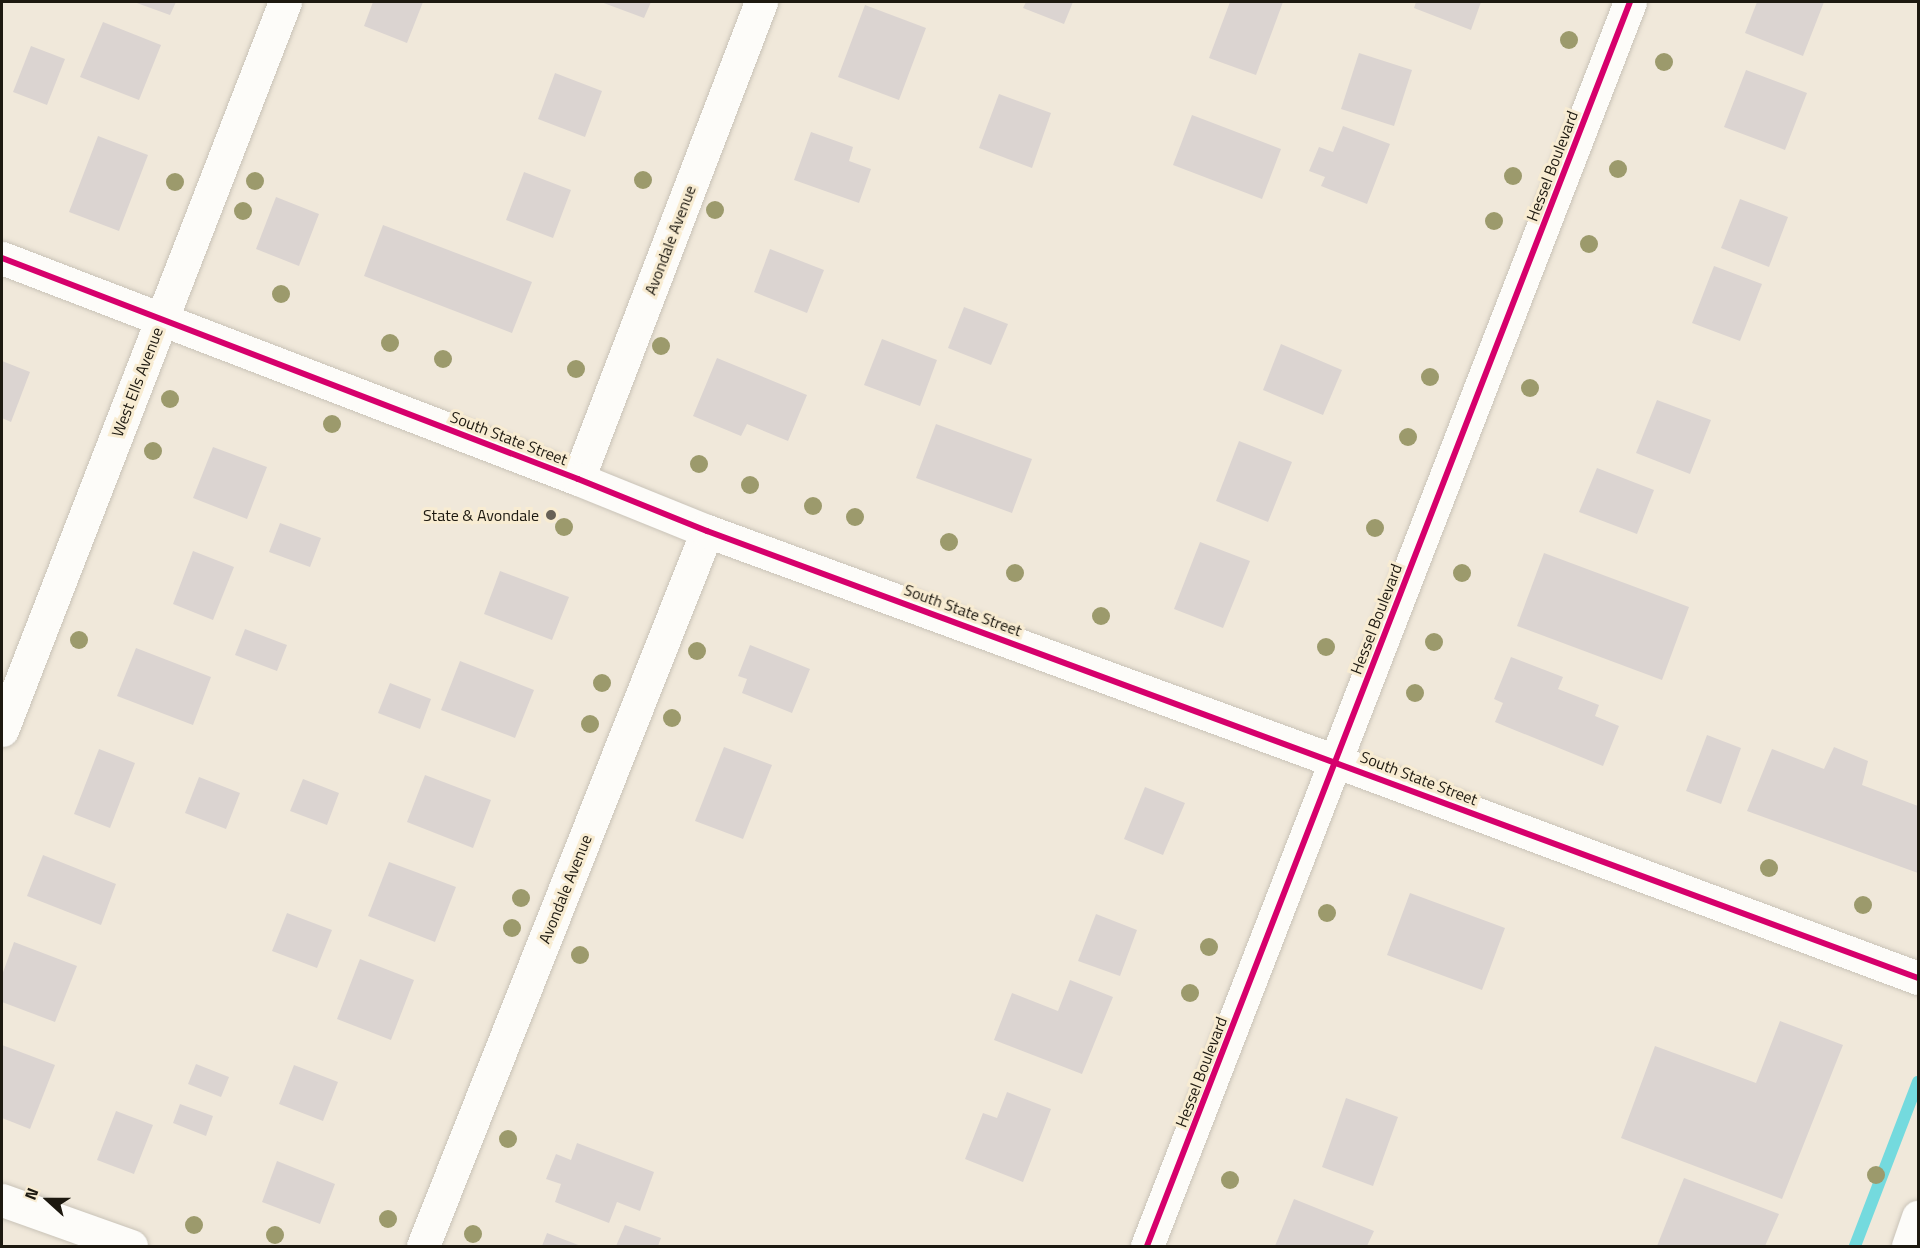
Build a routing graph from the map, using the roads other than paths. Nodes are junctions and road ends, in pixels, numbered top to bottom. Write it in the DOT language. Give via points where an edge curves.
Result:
graph roads {
  1 [pos="285,2"];
  2 [pos="762,2"];
  3 [pos="1630,2"];
  4 [pos="2,258"];
  5 [pos="162,318"];
  6 [pos="578,479"];
  7 [pos="707,531"];
  8 [pos="2,730"];
  9 [pos="1335,761"];
  10 [pos="1918,978"];
  11 [pos="2,1200"];
  12 [pos="1918,1217"];
  13 [pos="131,1246"];
  14 [pos="423,1246"];
  15 [pos="1147,1246"];
  16 [pos="1908,1246"];
  1 -- 5 [label="street, West Ells Avenue"];
  2 -- 6 [label="street, Avondale Avenue"];
  3 -- 9 [label="street, Hessel Boulevard"];
  4 -- 5 [label="street, South State Street"];
  5 -- 6 [label="street, South State Street"];
  5 -- 8 [label="street, West Ells Avenue"];
  6 -- 7 [label="street, South State Street"];
  7 -- 9 [label="street, South State Street"];
  7 -- 14 [label="street, Avondale Avenue"];
  9 -- 10 [label="street, South State Street"];
  9 -- 15 [label="street, Hessel Boulevard"];
  11 -- 13 [label="street"];
  12 -- 16 [label="street"];
}
